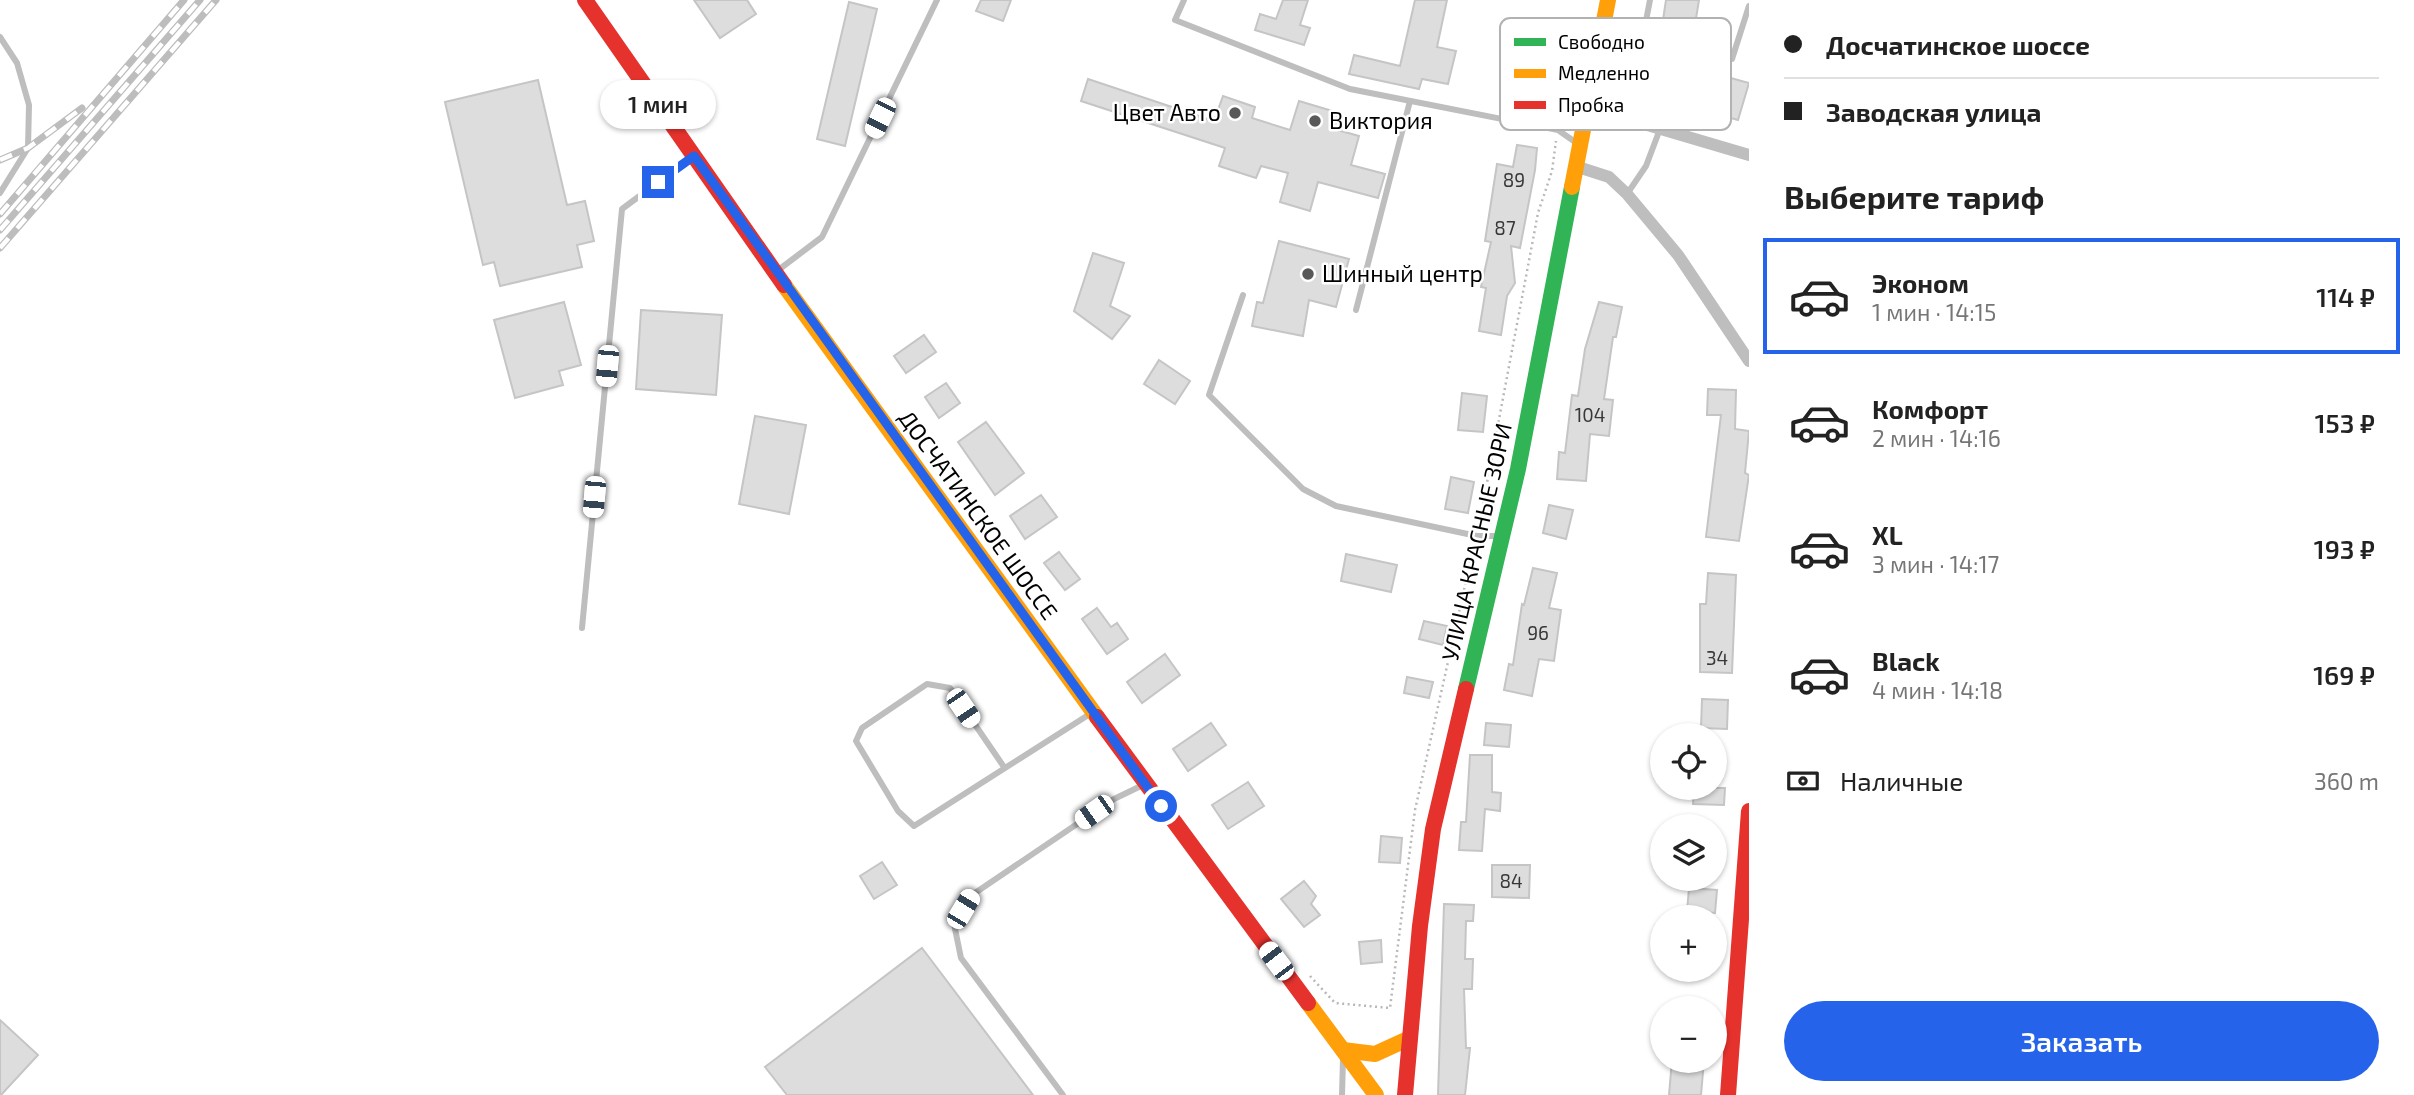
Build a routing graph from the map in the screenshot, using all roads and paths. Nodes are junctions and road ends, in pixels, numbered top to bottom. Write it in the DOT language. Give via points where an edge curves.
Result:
graph roads {
  1 [pos="585,0"];
  2 [pos="937,0"];
  3 [pos="1184,0"];
  4 [pos="1608,0"];
  5 [pos="1650,0"];
  6 [pos="1749,6"];
  7 [pos="1605,18"];
  8 [pos="1647,18"];
  9 [pos="0,37"];
  10 [pos="1732,59"];
  11 [pos="1410,101"];
  12 [pos="1500,119"];
  13 [pos="1553,130"];
  14 [pos="1585,130"];
  15 [pos="1660,130"];
  16 [pos="1663,130"];
  17 [pos="1558,131"];
  18 [pos="1582,147"];
  19 [pos="1749,155"];
  20 [pos="694,156"];
  21 [pos="1578,167"];
  22 [pos="0,193"];
  23 [pos="1627,194"];
  24 [pos="775,273"];
  25 [pos="1243,295"];
  26 [pos="1356,310"];
  27 [pos="1749,361"];
  28 [pos="1476,536"];
  29 [pos="1504,536"];
  30 [pos="582,628"];
  31 [pos="1093,712"];
  32 [pos="1004,768"];
  33 [pos="1145,784"];
  34 [pos="1749,811"];
  35 [pos="1319,985"];
  36 [pos="1410,1038"];
  37 [pos="1343,1050"];
  38 [pos="1063,1095"];
  39 [pos="1342,1095"];
  40 [pos="1376,1095"];
  41 [pos="1405,1095"];
  42 [pos="1728,1095"];
  1 -- 20 [label="street, ДОСЧАТИНСКОЕ ШОССЕ"];
  2 -- 24 [label="lane" via="822,237"];
  3 -- 11 [label="lane" via="1175,20 1350,89"];
  4 -- 7 [label="street, УЛИЦА КРАСНЫЕ ЗОРИ"];
  5 -- 8 [label="lane"];
  6 -- 10 [label="lane"];
  9 -- 22 [label="lane" via="17,64 29,105 28,148"];
  11 -- 12 [label="lane"];
  11 -- 26 [label="lane"];
  13 -- 17 [label="lane"];
  14 -- 18 [label="street, УЛИЦА КРАСНЫЕ ЗОРИ"];
  15 -- 23 [label="lane" via="1646,166"];
  16 -- 19 [label="street"];
  17 -- 18 [label="lane"];
  17 -- 28 [label="path"];
  18 -- 21 [label="street, УЛИЦА КРАСНЫЕ ЗОРИ"];
  20 -- 24 [label="street, ДОСЧАТИНСКОЕ ШОССЕ"];
  20 -- 30 [label="lane" via="622,209"];
  21 -- 23 [label="street" via="1609,177"];
  21 -- 29 [label="street, УЛИЦА КРАСНЫЕ ЗОРИ"];
  23 -- 27 [label="street" via="1678,255"];
  24 -- 31 [label="street, ДОСЧАТИНСКОЕ ШОССЕ"];
  25 -- 28 [label="lane" via="1209,395 1303,489 1336,506"];
  28 -- 29 [label="lane"];
  28 -- 35 [label="path" via="1415,810 1391,1008 1335,1003"];
  29 -- 36 [label="street, УЛИЦА КРАСНЫЕ ЗОРИ" via="1433,829"];
  31 -- 32 [label="lane"];
  31 -- 33 [label="street, ДОСЧАТИНСКОЕ ШОССЕ"];
  32 -- 32 [label="lane" via="914,826 898,811 856,741 862,728 927,684 950,688"];
  33 -- 37 [label="street, ДОСЧАТИНСКОЕ ШОССЕ"];
  33 -- 38 [label="lane" via="1114,799 972,895 954,924 961,958"];
  34 -- 42 [label="street"];
  36 -- 37 [label="street" via="1375,1054"];
  36 -- 41 [label="street, УЛИЦА КРАСНЫЕ ЗОРИ"];
  37 -- 39 [label="lane"];
  37 -- 40 [label="street, ДОСЧАТИНСКОЕ ШОССЕ"];
}
